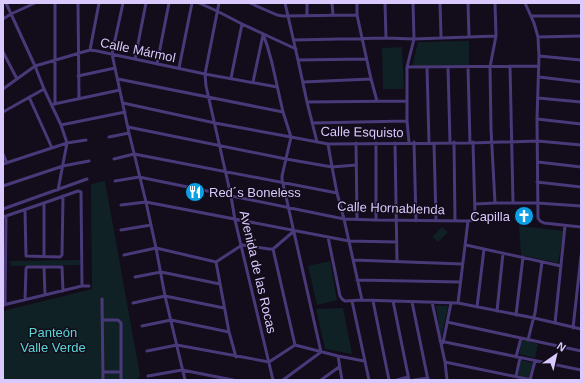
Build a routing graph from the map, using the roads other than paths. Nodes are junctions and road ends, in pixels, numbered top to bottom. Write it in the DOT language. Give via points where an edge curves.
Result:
graph roads {
  1 [pos="6,3"];
  2 [pos="35,3"];
  3 [pos="55,3"];
  4 [pos="78,3"];
  5 [pos="99,3"];
  6 [pos="123,3"];
  7 [pos="146,3"];
  8 [pos="169,3"];
  9 [pos="192,3"];
  10 [pos="199,3"];
  11 [pos="219,3"];
  12 [pos="250,3"];
  13 [pos="284,3"];
  14 [pos="306,3"];
  15 [pos="332,3"];
  16 [pos="357,3"];
  17 [pos="385,3"];
  18 [pos="413,3"];
  19 [pos="440,3"];
  20 [pos="468,3"];
  21 [pos="495,3"];
  22 [pos="525,3"];
  23 [pos="217,11"];
  24 [pos="11,14"];
  25 [pos="333,15"];
  26 [pos="357,15"];
  27 [pos="287,16"];
  28 [pos="307,16"];
  29 [pos="531,16"];
  30 [pos="581,16"];
  31 [pos="3,19"];
  32 [pos="242,24"];
  33 [pos="263,34"];
  34 [pos="496,36"];
  35 [pos="581,36"];
  36 [pos="441,37"];
  37 [pos="469,37"];
  38 [pos="538,37"];
  39 [pos="386,38"];
  40 [pos="362,39"];
  41 [pos="414,39"];
  42 [pos="294,40"];
  43 [pos="296,49"];
  44 [pos="90,50"];
  45 [pos="3,52"];
  46 [pos="78,53"];
  47 [pos="112,54"];
  48 [pos="539,56"];
  49 [pos="135,59"];
  50 [pos="366,59"];
  51 [pos="55,60"];
  52 [pos="298,60"];
  53 [pos="581,60"];
  54 [pos="157,64"];
  55 [pos="35,66"];
  56 [pos="510,66"];
  57 [pos="539,66"];
  58 [pos="407,67"];
  59 [pos="427,67"];
  60 [pos="448,67"];
  61 [pos="468,67"];
  62 [pos="490,67"];
  63 [pos="115,68"];
  64 [pos="179,68"];
  65 [pos="205,74"];
  66 [pos="78,76"];
  67 [pos="539,77"];
  68 [pos="16,78"];
  69 [pos="231,78"];
  70 [pos="118,79"];
  71 [pos="371,79"];
  72 [pos="253,82"];
  73 [pos="303,82"];
  74 [pos="581,82"];
  75 [pos="277,87"];
  76 [pos="3,89"];
  77 [pos="44,89"];
  78 [pos="120,90"];
  79 [pos="29,97"];
  80 [pos="208,98"];
  81 [pos="538,98"];
  82 [pos="79,99"];
  83 [pos="377,101"];
  84 [pos="407,101"];
  85 [pos="307,102"];
  86 [pos="581,102"];
  87 [pos="123,103"];
  88 [pos="53,104"];
  89 [pos="3,110"];
  90 [pos="125,112"];
  91 [pos="283,112"];
  92 [pos="538,120"];
  93 [pos="407,121"];
  94 [pos="215,123"];
  95 [pos="312,123"];
  96 [pos="581,124"];
  97 [pos="61,125"];
  98 [pos="128,127"];
  99 [pos="129,133"];
  100 [pos="109,137"];
  101 [pos="291,138"];
  102 [pos="86,140"];
  103 [pos="512,141"];
  104 [pos="538,141"];
  105 [pos="317,142"];
  106 [pos="409,142"];
  107 [pos="414,142"];
  108 [pos="452,142"];
  109 [pos="472,142"];
  110 [pos="492,142"];
  111 [pos="67,143"];
  112 [pos="356,143"];
  113 [pos="376,143"];
  114 [pos="395,143"];
  115 [pos="429,143"];
  116 [pos="434,143"];
  117 [pos="328,144"];
  118 [pos="581,145"];
  119 [pos="220,146"];
  120 [pos="52,148"];
  121 [pos="3,154"];
  122 [pos="134,154"];
  123 [pos="114,159"];
  124 [pos="286,159"];
  125 [pos="89,161"];
  126 [pos="538,162"];
  127 [pos="5,163"];
  128 [pos="356,165"];
  129 [pos="63,166"];
  130 [pos="332,167"];
  131 [pos="581,167"];
  132 [pos="225,172"];
  133 [pos="139,177"];
  134 [pos="87,179"];
  135 [pos="115,181"];
  136 [pos="537,182"];
  137 [pos="283,183"];
  138 [pos="3,186"];
  139 [pos="581,187"];
  140 [pos="58,190"];
  141 [pos="337,193"];
  142 [pos="63,196"];
  143 [pos="231,196"];
  144 [pos="3,202"];
  145 [pos="146,202"];
  146 [pos="513,202"];
  147 [pos="537,202"];
  148 [pos="44,203"];
  149 [pos="495,203"];
  150 [pos="475,204"];
  151 [pos="121,205"];
  152 [pos="581,206"];
  153 [pos="289,207"];
  154 [pos="4,208"];
  155 [pos="25,210"];
  156 [pos="4,217"];
  157 [pos="344,219"];
  158 [pos="235,220"];
  159 [pos="356,220"];
  160 [pos="376,220"];
  161 [pos="436,220"];
  162 [pos="396,221"];
  163 [pos="416,221"];
  164 [pos="455,221"];
  165 [pos="468,221"];
  166 [pos="151,225"];
  167 [pos="565,226"];
  168 [pos="581,227"];
  169 [pos="121,230"];
  170 [pos="294,231"];
  171 [pos="328,237"];
  172 [pos="349,241"];
  173 [pos="397,242"];
  174 [pos="242,245"];
  175 [pos="466,245"];
  176 [pos="156,248"];
  177 [pos="273,249"];
  178 [pos="484,249"];
  179 [pos="503,253"];
  180 [pos="124,255"];
  181 [pos="44,256"];
  182 [pos="581,256"];
  183 [pos="522,257"];
  184 [pos="353,260"];
  185 [pos="397,261"];
  186 [pos="216,262"];
  187 [pos="542,262"];
  188 [pos="462,264"];
  189 [pos="561,266"];
  190 [pos="44,267"];
  191 [pos="161,272"];
  192 [pos="135,277"];
  193 [pos="357,280"];
  194 [pos="460,282"];
  195 [pos="220,284"];
  196 [pos="82,286"];
  197 [pos="89,286"];
  198 [pos="63,291"];
  199 [pos="45,295"];
  200 [pos="165,296"];
  201 [pos="102,299"];
  202 [pos="25,300"];
  203 [pos="362,300"];
  204 [pos="352,301"];
  205 [pos="373,301"];
  206 [pos="393,301"];
  207 [pos="412,302"];
  208 [pos="432,302"];
  209 [pos="133,303"];
  210 [pos="450,303"];
  211 [pos="458,304"];
  212 [pos="4,305"];
  213 [pos="477,307"];
  214 [pos="224,308"];
  215 [pos="497,311"];
  216 [pos="516,314"];
  217 [pos="534,318"];
  218 [pos="102,320"];
  219 [pos="171,320"];
  220 [pos="447,322"];
  221 [pos="555,323"];
  222 [pos="142,326"];
  223 [pos="573,328"];
  224 [pos="581,329"];
  225 [pos="229,332"];
  226 [pos="521,338"];
  227 [pos="528,340"];
  228 [pos="442,341"];
  229 [pos="177,345"];
  230 [pos="295,345"];
  231 [pos="147,351"];
  232 [pos="581,351"];
  233 [pos="320,352"];
  234 [pos="236,356"];
  235 [pos="338,356"];
  236 [pos="518,358"];
  237 [pos="364,361"];
  238 [pos="535,361"];
  239 [pos="269,362"];
  240 [pos="445,362"];
  241 [pos="339,367"];
  242 [pos="182,370"];
  243 [pos="581,370"];
  244 [pos="103,372"];
  245 [pos="121,372"];
  246 [pos="148,376"];
  247 [pos="516,376"];
  248 [pos="408,379"];
  249 [pos="428,379"];
  250 [pos="525,379"];
  251 [pos="103,380"];
  252 [pos="121,380"];
  253 [pos="185,380"];
  254 [pos="233,380"];
  255 [pos="273,380"];
  256 [pos="283,380"];
  257 [pos="322,380"];
  258 [pos="342,380"];
  259 [pos="369,380"];
  260 [pos="389,380"];
  261 [pos="397,380"];
  262 [pos="414,380"];
  263 [pos="447,380"];
  264 [pos="531,380"];
  1 -- 24 [label="street"];
  2 -- 24 [label="street"];
  3 -- 51 [label="street"];
  4 -- 46 [label="street"];
  5 -- 44 [label="street"];
  6 -- 47 [label="street"];
  7 -- 49 [label="street"];
  8 -- 54 [label="street"];
  9 -- 64 [label="street"];
  10 -- 23 [label="street"];
  11 -- 23 [label="street, Avenida de las Rocas"];
  12 -- 27 [label="street" via="277,15"];
  13 -- 27 [label="street"];
  14 -- 28 [label="street"];
  15 -- 25 [label="street"];
  16 -- 26 [label="street"];
  17 -- 39 [label="street"];
  18 -- 41 [label="street"];
  19 -- 36 [label="street"];
  20 -- 37 [label="street"];
  21 -- 34 [label="street"];
  22 -- 29 [label="street"];
  23 -- 32 [label="street"];
  23 -- 65 [label="street, Avenida de las Rocas"];
  24 -- 31 [label="street"];
  24 -- 55 [label="street"];
  25 -- 26 [label="street"];
  25 -- 28 [label="street"];
  26 -- 40 [label="street"];
  27 -- 28 [label="street"];
  27 -- 42 [label="street"];
  29 -- 30 [label="street"];
  29 -- 38 [label="street"];
  32 -- 33 [label="street"];
  32 -- 69 [label="street"];
  33 -- 43 [label="street"];
  33 -- 72 [label="street"];
  33 -- 75 [label="street"];
  34 -- 37 [label="street"];
  34 -- 62 [label="street"];
  35 -- 38 [label="street"];
  36 -- 37 [label="street"];
  36 -- 41 [label="street"];
  38 -- 48 [label="street"];
  39 -- 40 [label="street"];
  39 -- 41 [label="street"];
  40 -- 42 [label="street"];
  40 -- 50 [label="street"];
  41 -- 58 [label="street"];
  42 -- 43 [label="street"];
  43 -- 52 [label="street"];
  44 -- 46 [label="street, Calle Mármol"];
  44 -- 47 [label="street, Calle Mármol"];
  45 -- 68 [label="street"];
  46 -- 51 [label="street, Calle Mármol"];
  46 -- 66 [label="street"];
  47 -- 49 [label="street, Calle Mármol"];
  47 -- 63 [label="street"];
  48 -- 53 [label="street"];
  48 -- 57 [label="street"];
  49 -- 54 [label="street, Calle Mármol"];
  50 -- 52 [label="street"];
  50 -- 71 [label="street"];
  51 -- 55 [label="street, Calle Mármol"];
  51 -- 88 [label="street"];
  52 -- 73 [label="street"];
  54 -- 64 [label="street, Calle Mármol"];
  55 -- 68 [label="street, Calle Mármol"];
  55 -- 77 [label="street"];
  56 -- 57 [label="street"];
  56 -- 62 [label="street"];
  56 -- 103 [label="street"];
  57 -- 67 [label="street"];
  58 -- 59 [label="street"];
  58 -- 84 [label="street"];
  59 -- 60 [label="street"];
  59 -- 115 [label="street"];
  60 -- 61 [label="street"];
  60 -- 108 [label="street"];
  61 -- 62 [label="street"];
  61 -- 109 [label="street"];
  62 -- 110 [label="street"];
  63 -- 66 [label="street"];
  63 -- 70 [label="street"];
  64 -- 65 [label="street, Calle Mármol"];
  65 -- 69 [label="street, Calle Mármol"];
  65 -- 80 [label="street, Avenida de las Rocas"];
  66 -- 82 [label="street"];
  67 -- 74 [label="street"];
  67 -- 81 [label="street"];
  68 -- 76 [label="street, Calle Mármol"];
  69 -- 72 [label="street, Calle Mármol"];
  70 -- 78 [label="street"];
  70 -- 80 [label="street"];
  71 -- 73 [label="street"];
  71 -- 83 [label="street"];
  72 -- 75 [label="street, Calle Mármol"];
  73 -- 85 [label="street"];
  75 -- 91 [label="street"];
  77 -- 79 [label="street"];
  77 -- 88 [label="street"];
  78 -- 82 [label="street"];
  78 -- 87 [label="street"];
  79 -- 89 [label="street"];
  79 -- 120 [label="street"];
  80 -- 91 [label="street"];
  80 -- 94 [label="street, Avenida de las Rocas"];
  81 -- 86 [label="street"];
  81 -- 92 [label="street"];
  82 -- 88 [label="street"];
  83 -- 84 [label="street"];
  83 -- 85 [label="street"];
  84 -- 93 [label="street"];
  85 -- 95 [label="street"];
  87 -- 90 [label="street"];
  87 -- 94 [label="street, Calle Esquisto"];
  88 -- 97 [label="street"];
  90 -- 97 [label="street"];
  90 -- 98 [label="street"];
  91 -- 101 [label="street"];
  92 -- 96 [label="street"];
  92 -- 104 [label="street"];
  93 -- 95 [label="street"];
  93 -- 106 [label="street"];
  94 -- 101 [label="street, Calle Esquisto"];
  94 -- 119 [label="street, Avenida de las Rocas"];
  95 -- 105 [label="street"];
  97 -- 111 [label="street"];
  98 -- 99 [label="street"];
  98 -- 119 [label="street"];
  99 -- 100 [label="street"];
  99 -- 122 [label="street"];
  101 -- 105 [label="street, Calle Esquisto"];
  101 -- 124 [label="street"];
  102 -- 111 [label="street"];
  103 -- 104 [label="street, Calle Esquisto"];
  103 -- 110 [label="street, Calle Esquisto"];
  103 -- 146 [label="street"];
  104 -- 118 [label="street, Calle Esquisto"];
  104 -- 126 [label="street"];
  105 -- 117 [label="street, Calle Esquisto"];
  106 -- 107 [label="street, Calle Esquisto"];
  106 -- 114 [label="street, Calle Esquisto"];
  107 -- 115 [label="street, Calle Esquisto"];
  107 -- 163 [label="street"];
  108 -- 109 [label="street, Calle Esquisto"];
  108 -- 116 [label="street, Calle Esquisto"];
  108 -- 164 [label="street"];
  109 -- 110 [label="street, Calle Esquisto"];
  109 -- 150 [label="street"];
  110 -- 149 [label="street"];
  111 -- 120 [label="street"];
  111 -- 129 [label="street"];
  112 -- 113 [label="street, Calle Esquisto"];
  112 -- 117 [label="street, Calle Esquisto"];
  112 -- 128 [label="street"];
  113 -- 114 [label="street, Calle Esquisto"];
  113 -- 160 [label="street"];
  114 -- 162 [label="street"];
  115 -- 116 [label="street, Calle Esquisto"];
  116 -- 161 [label="street"];
  117 -- 130 [label="street"];
  119 -- 124 [label="street"];
  119 -- 132 [label="street, Avenida de las Rocas"];
  120 -- 127 [label="street"];
  121 -- 127 [label="street"];
  122 -- 123 [label="street"];
  122 -- 132 [label="street"];
  122 -- 133 [label="street"];
  124 -- 130 [label="street"];
  124 -- 137 [label="street"];
  125 -- 129 [label="street"];
  126 -- 131 [label="street"];
  126 -- 136 [label="street"];
  128 -- 130 [label="street"];
  128 -- 159 [label="street"];
  129 -- 138 [label="street"];
  129 -- 140 [label="street"];
  130 -- 141 [label="street"];
  132 -- 137 [label="street"];
  132 -- 143 [label="street, Avenida de las Rocas"];
  133 -- 135 [label="street"];
  133 -- 143 [label="street, Calle Hornablenda"];
  133 -- 145 [label="street"];
  134 -- 140 [label="street"];
  136 -- 139 [label="street"];
  136 -- 147 [label="street"];
  137 -- 141 [label="street"];
  137 -- 153 [label="street"];
  140 -- 154 [label="street"];
  141 -- 157 [label="street"];
  142 -- 148 [label="street"];
  142 -- 181 [label="street" via="62,256"];
  142 -- 196 [label="street" via="81,192"];
  143 -- 153 [label="street, Calle Hornablenda"];
  143 -- 158 [label="street, Avenida de las Rocas"];
  144 -- 154 [label="street"];
  145 -- 151 [label="street"];
  145 -- 158 [label="street"];
  145 -- 166 [label="street"];
  146 -- 147 [label="street"];
  146 -- 149 [label="street"];
  147 -- 152 [label="street"];
  147 -- 167 [label="street" via="540,221"];
  148 -- 155 [label="street"];
  148 -- 181 [label="street"];
  149 -- 150 [label="street"];
  150 -- 165 [label="street" via="474,218"];
  153 -- 157 [label="street, Calle Hornablenda"];
  153 -- 170 [label="street"];
  155 -- 156 [label="street"];
  155 -- 181 [label="street" via="26,256"];
  156 -- 212 [label="street"];
  157 -- 159 [label="street, Calle Hornablenda"];
  157 -- 172 [label="street"];
  158 -- 170 [label="street"];
  158 -- 174 [label="street, Avenida de las Rocas"];
  159 -- 160 [label="street, Calle Hornablenda"];
  160 -- 162 [label="street, Calle Hornablenda"];
  161 -- 163 [label="street, Calle Hornablenda"];
  161 -- 164 [label="street, Calle Hornablenda"];
  162 -- 163 [label="street, Calle Hornablenda"];
  162 -- 173 [label="street"];
  164 -- 165 [label="street, Calle Hornablenda"];
  165 -- 175 [label="street"];
  166 -- 169 [label="street"];
  166 -- 176 [label="street"];
  167 -- 168 [label="street"];
  167 -- 189 [label="street"];
  170 -- 171 [label="street"];
  170 -- 177 [label="street"];
  170 -- 233 [label="street"];
  171 -- 172 [label="street"];
  171 -- 204 [label="street" via="340,296 345,301"];
  172 -- 173 [label="street"];
  172 -- 184 [label="street"];
  173 -- 185 [label="street"];
  174 -- 177 [label="street"];
  174 -- 186 [label="street"];
  174 -- 239 [label="street, Avenida de las Rocas"];
  175 -- 178 [label="street"];
  175 -- 188 [label="street"];
  176 -- 180 [label="street"];
  176 -- 186 [label="street"];
  176 -- 191 [label="street"];
  177 -- 230 [label="street"];
  178 -- 179 [label="street"];
  178 -- 213 [label="street"];
  179 -- 183 [label="street"];
  179 -- 215 [label="street"];
  182 -- 223 [label="street"];
  183 -- 187 [label="street"];
  183 -- 216 [label="street"];
  184 -- 185 [label="street"];
  184 -- 193 [label="street"];
  185 -- 188 [label="street"];
  186 -- 195 [label="street"];
  187 -- 189 [label="street"];
  187 -- 217 [label="street"];
  188 -- 194 [label="street"];
  189 -- 221 [label="street"];
  190 -- 198 [label="street" via="62,267"];
  190 -- 199 [label="street"];
  190 -- 202 [label="street" via="26,268"];
  191 -- 192 [label="street"];
  191 -- 195 [label="street"];
  191 -- 200 [label="street"];
  193 -- 194 [label="street"];
  193 -- 203 [label="street"];
  194 -- 211 [label="street"];
  195 -- 214 [label="street"];
  196 -- 197 [label="street"];
  196 -- 198 [label="street"];
  198 -- 199 [label="street"];
  199 -- 202 [label="street"];
  200 -- 209 [label="street"];
  200 -- 214 [label="street"];
  200 -- 219 [label="street"];
  201 -- 218 [label="street"];
  202 -- 212 [label="street"];
  203 -- 204 [label="street"];
  203 -- 205 [label="street"];
  204 -- 237 [label="street"];
  205 -- 206 [label="street"];
  205 -- 260 [label="street"];
  206 -- 207 [label="street"];
  206 -- 248 [label="street"];
  207 -- 208 [label="street"];
  207 -- 249 [label="street"];
  208 -- 210 [label="street"];
  208 -- 228 [label="street"];
  210 -- 211 [label="street"];
  210 -- 220 [label="street"];
  211 -- 213 [label="street"];
  213 -- 215 [label="street"];
  214 -- 225 [label="street"];
  215 -- 216 [label="street"];
  216 -- 217 [label="street"];
  217 -- 221 [label="street"];
  217 -- 227 [label="street"];
  218 -- 244 [label="street"];
  218 -- 245 [label="street" via="120,321"];
  219 -- 222 [label="street"];
  219 -- 225 [label="street"];
  219 -- 229 [label="street"];
  220 -- 226 [label="street"];
  220 -- 228 [label="street"];
  221 -- 223 [label="street"];
  223 -- 224 [label="street"];
  225 -- 234 [label="street"];
  226 -- 227 [label="street"];
  226 -- 236 [label="street"];
  227 -- 232 [label="street"];
  228 -- 236 [label="street"];
  228 -- 240 [label="street"];
  229 -- 231 [label="street"];
  229 -- 234 [label="street"];
  229 -- 242 [label="street"];
  230 -- 233 [label="street"];
  230 -- 239 [label="street"];
  233 -- 235 [label="street"];
  233 -- 256 [label="street"];
  234 -- 239 [label="street"];
  235 -- 237 [label="street"];
  235 -- 241 [label="street"];
  236 -- 238 [label="street"];
  236 -- 247 [label="street"];
  237 -- 259 [label="street"];
  238 -- 243 [label="street"];
  238 -- 264 [label="street"];
  239 -- 255 [label="street, Avenida de las Rocas"];
  240 -- 247 [label="street"];
  240 -- 263 [label="street"];
  241 -- 257 [label="street"];
  241 -- 258 [label="street"];
  242 -- 246 [label="street"];
  242 -- 253 [label="street"];
  242 -- 254 [label="street"];
  244 -- 245 [label="street"];
  244 -- 251 [label="street"];
  245 -- 252 [label="street"];
  247 -- 250 [label="street"];
  248 -- 261 [label="street"];
  249 -- 262 [label="street"];
  250 -- 264 [label="street"];
}
